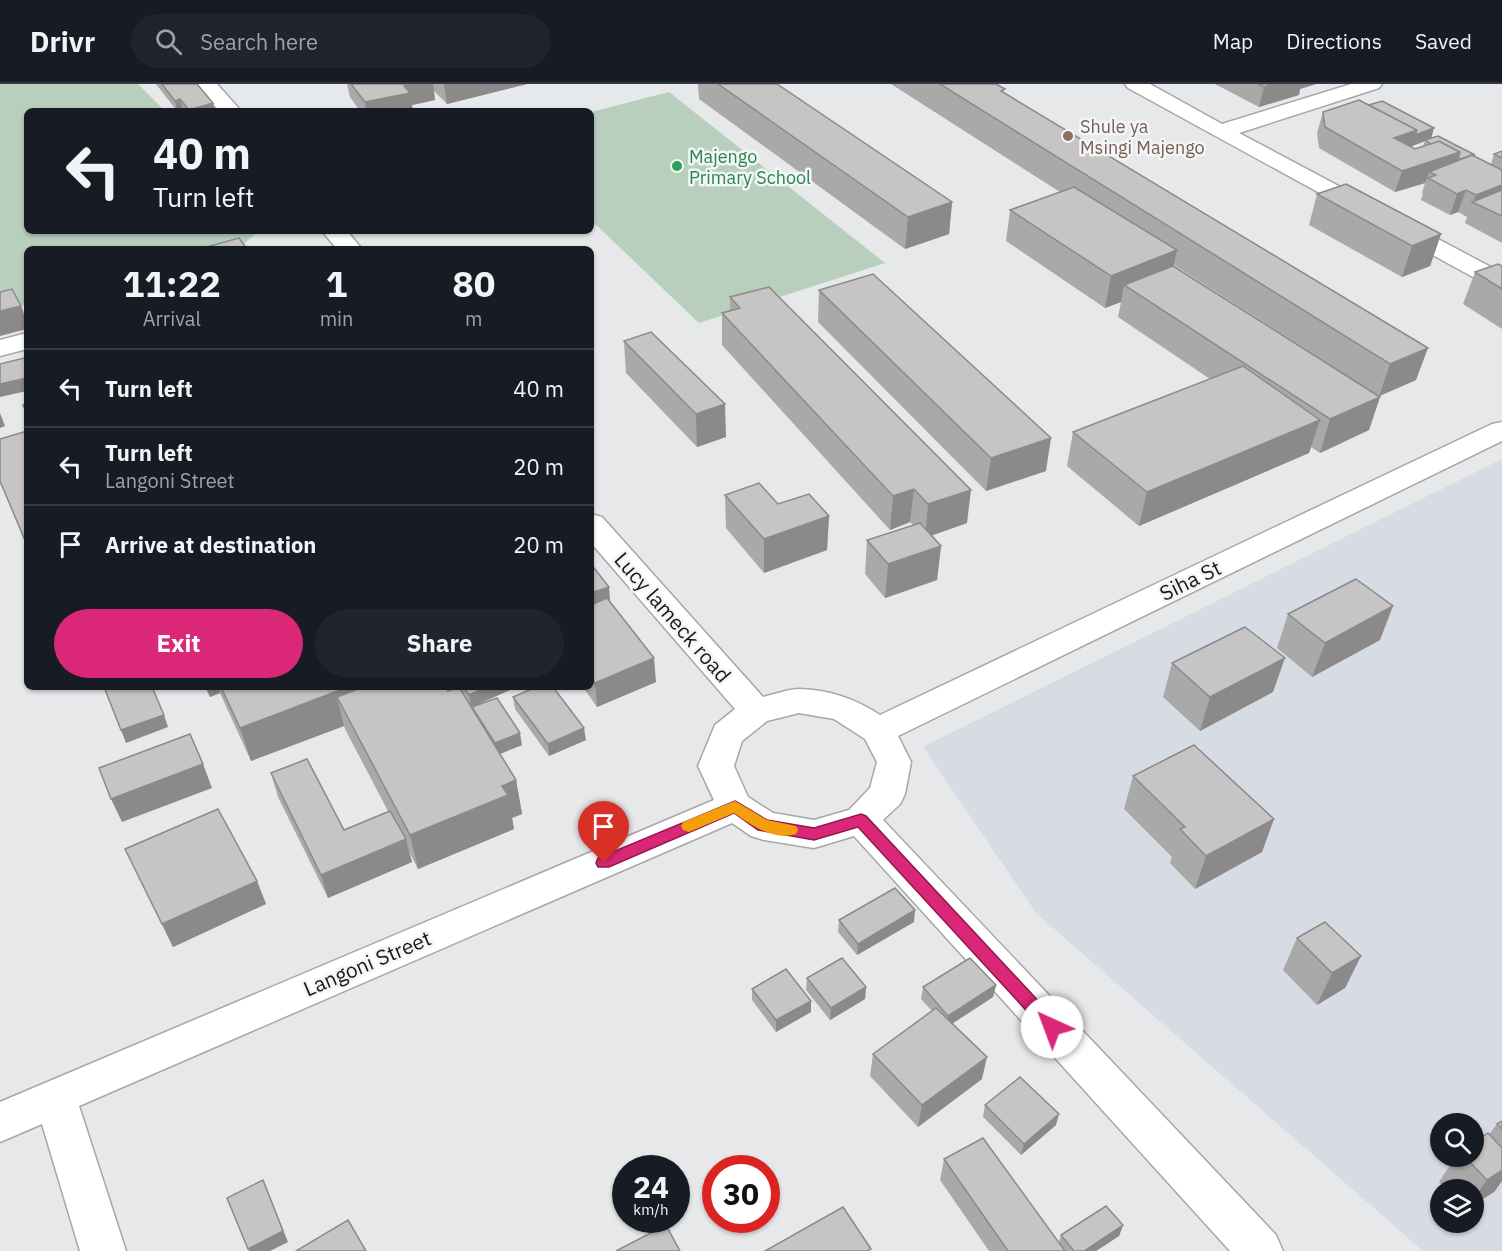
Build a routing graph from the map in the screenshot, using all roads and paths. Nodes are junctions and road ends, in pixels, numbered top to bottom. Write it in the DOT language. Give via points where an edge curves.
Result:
graph roads {
  1 [pos="206,84"];
  2 [pos="1135,84"];
  3 [pos="1372,84"];
  4 [pos="227,108"];
  5 [pos="1220,132"];
  6 [pos="337,234"];
  7 [pos="347,246"];
  8 [pos="1502,283"];
  9 [pos="24,342"];
  10 [pos="0,348"];
  11 [pos="1502,430"];
  12 [pos="594,527"];
  13 [pos="756,711"];
  14 [pos="878,731"];
  15 [pos="735,806"];
  16 [pos="861,820"];
  17 [pos="55,1097"];
  18 [pos="0,1123"];
  19 [pos="103,1251"];
  20 [pos="1260,1251"];
  1 -- 4 [label="street"];
  2 -- 5 [label="street"];
  3 -- 5 [label="street"];
  5 -- 8 [label="street"];
  6 -- 7 [label="street"];
  9 -- 10 [label="street"];
  11 -- 14 [label="street, Siha St"];
  12 -- 13 [label="street, Lucy lameck road"];
  13 -- 14 [label="street" via="799,701 843,708"];
  13 -- 15 [label="street" via="727,734 716,766"];
  14 -- 16 [label="street" via="894,762 887,794"];
  15 -- 16 [label="street" via="764,826 814,834"];
  15 -- 17 [label="street, Langoni Street"];
  16 -- 20 [label="street"];
  17 -- 18 [label="street, Langoni Street"];
  17 -- 19 [label="street"];
}
